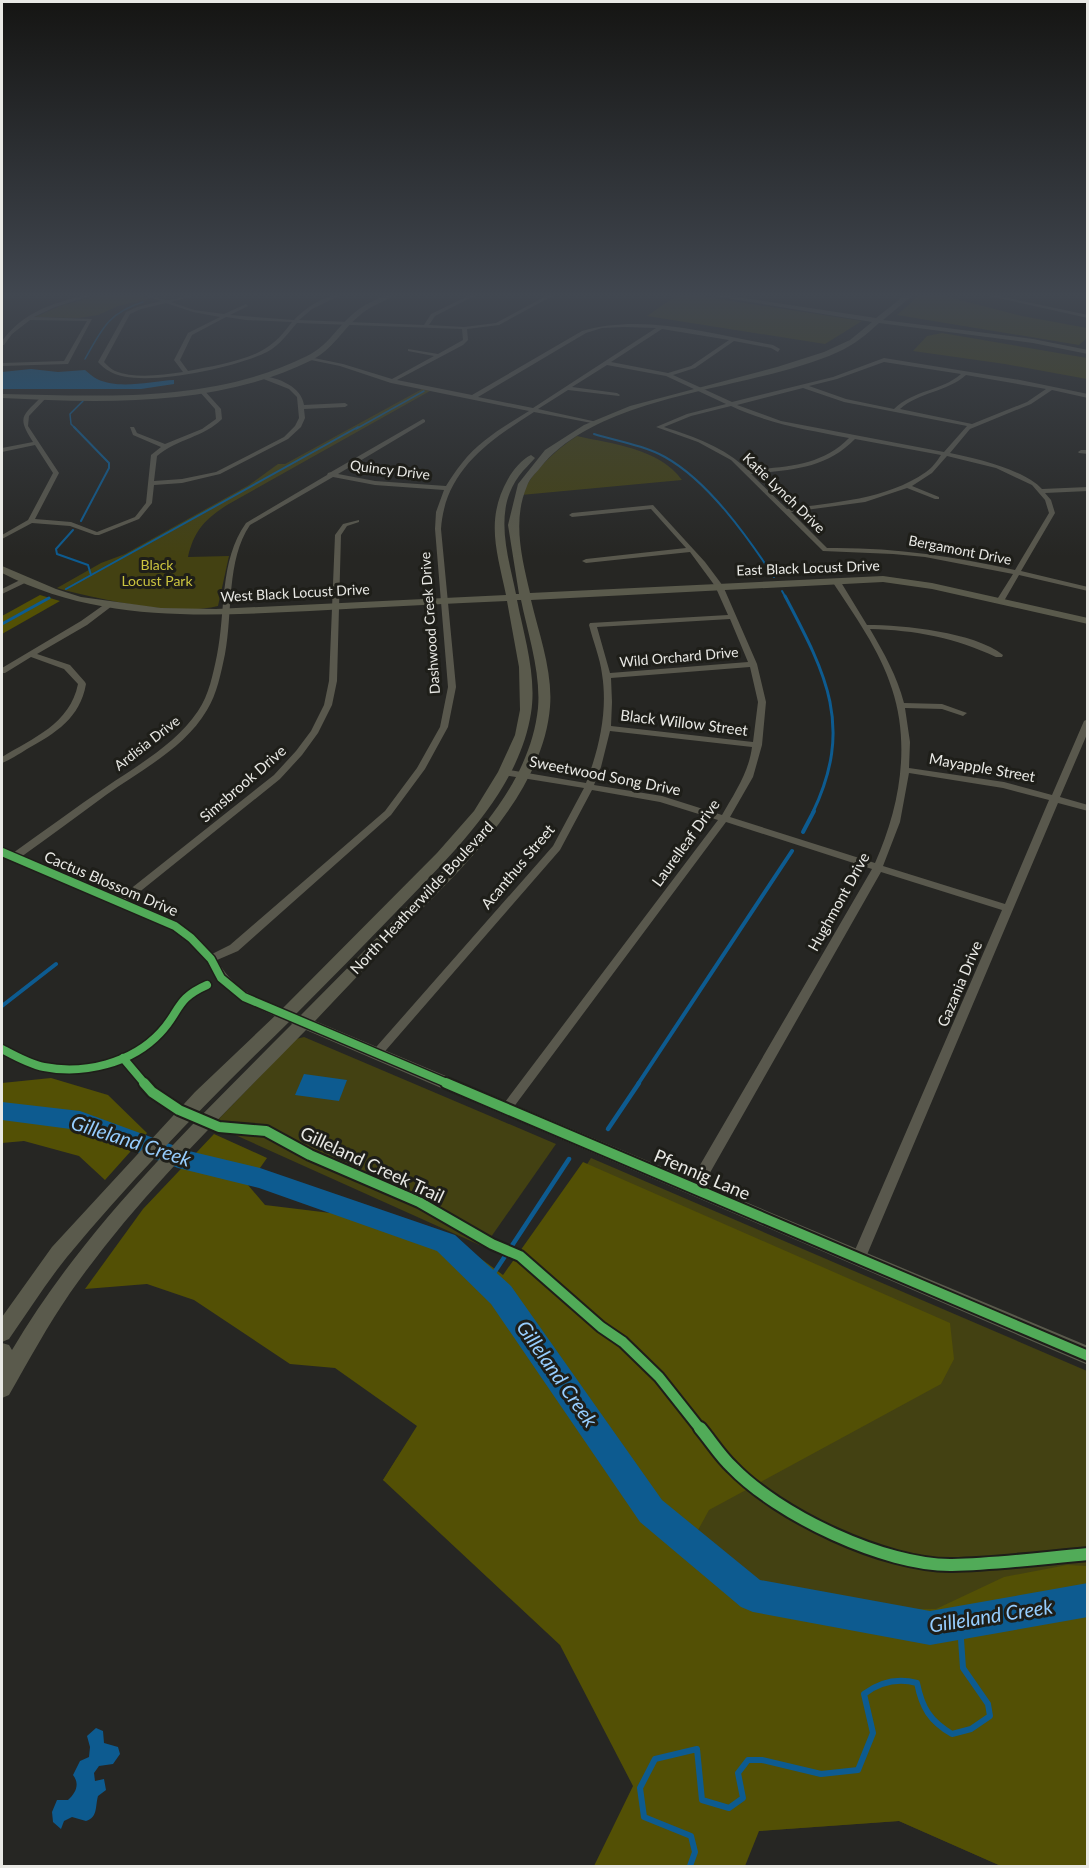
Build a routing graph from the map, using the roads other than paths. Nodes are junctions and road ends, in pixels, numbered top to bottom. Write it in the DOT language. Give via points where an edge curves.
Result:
graph roads {
  1 [pos="238,382"];
  2 [pos="274,382"];
  3 [pos="398,382"];
  4 [pos="497,382"];
  5 [pos="576,382"];
  6 [pos="682,382"];
  7 [pos="719,382"];
  8 [pos="818,382"];
  9 [pos="952,382"];
  10 [pos="1018,382"];
  11 [pos="804,386"];
  12 [pos="567,388"];
  13 [pos="694,388"];
  14 [pos="1051,388"];
  15 [pos="201,390"];
  16 [pos="617,394"];
  17 [pos="2,396"];
  18 [pos="473,396"];
  19 [pos="1088,396"];
  20 [pos="44,397"];
  21 [pos="731,404"];
  22 [pos="345,405"];
  23 [pos="302,407"];
  24 [pos="534,409"];
  25 [pos="897,409"];
  26 [pos="423,421"];
  27 [pos="590,422"];
  28 [pos="972,426"];
  29 [pos="132,428"];
  30 [pos="853,437"];
  31 [pos="37,442"];
  32 [pos="164,446"];
  33 [pos="2,450"];
  34 [pos="945,454"];
  35 [pos="748,472"];
  36 [pos="330,474"];
  37 [pos="152,483"];
  38 [pos="907,486"];
  39 [pos="448,488"];
  40 [pos="1088,489"];
  41 [pos="1041,491"];
  42 [pos="937,498"];
  43 [pos="787,511"];
  44 [pos="572,515"];
  45 [pos="31,521"];
  46 [pos="357,521"];
  47 [pos="2,537"];
  48 [pos="691,550"];
  49 [pos="825,550"];
  50 [pos="586,561"];
  51 [pos="2,569"];
  52 [pos="1016,572"];
  53 [pos="836,581"];
  54 [pos="23,582"];
  55 [pos="719,586"];
  56 [pos="1088,588"];
  57 [pos="2,592"];
  58 [pos="526,596"];
  59 [pos="512,597"];
  60 [pos="445,601"];
  61 [pos="1000,601"];
  62 [pos="108,606"];
  63 [pos="336,606"];
  64 [pos="227,612"];
  65 [pos="732,617"];
  66 [pos="1088,621"];
  67 [pos="865,627"];
  68 [pos="30,654"];
  69 [pos="999,655"];
  70 [pos="753,664"];
  71 [pos="2,671"];
  72 [pos="607,676"];
  73 [pos="901,705"];
  74 [pos="963,713"];
  75 [pos="1088,721"];
  76 [pos="607,728"];
  77 [pos="758,745"];
  78 [pos="2,760"];
  79 [pos="904,770"];
  80 [pos="504,772"];
  81 [pos="521,775"];
  82 [pos="591,786"];
  83 [pos="1054,798"];
  84 [pos="1088,808"];
  85 [pos="724,819"];
  86 [pos="2,852"];
  87 [pos="14,857"];
  88 [pos="878,868"];
  89 [pos="120,902"];
  90 [pos="1009,909"];
  91 [pos="211,960"];
  92 [pos="285,1016"];
  93 [pos="304,1023"];
  94 [pos="376,1054"];
  95 [pos="506,1109"];
  96 [pos="694,1188"];
  97 [pos="859,1257"];
  98 [pos="2,1333"];
  99 [pos="1088,1356"];
  100 [pos="5,1370"];
  1 -- 15 [label="main road"];
  2 -- 23 [label="street" via="297,392"];
  3 -- 18 [label="street"];
  4 -- 18 [label="street"];
  5 -- 12 [label="street, Dashwood Creek Drive"];
  6 -- 13 [label="street"];
  7 -- 13 [label="main road, North Heatherwilde Boulevard"];
  8 -- 11 [label="street"];
  9 -- 25 [label="street" via="908,399"];
  10 -- 14 [label="street"];
  11 -- 21 [label="street"];
  11 -- 25 [label="street" via="832,398"];
  12 -- 16 [label="street"];
  12 -- 24 [label="street, Dashwood Creek Drive"];
  13 -- 21 [label="street"];
  13 -- 27 [label="main road, North Heatherwilde Boulevard"];
  14 -- 19 [label="street"];
  14 -- 28 [label="street" via="1029,403"];
  15 -- 20 [label="main road" via="131,397"];
  15 -- 32 [label="street" via="218,409 219,419"];
  17 -- 20 [label="main road"];
  18 -- 24 [label="street"];
  20 -- 31 [label="street" via="24,421"];
  21 -- 30 [label="street" via="780,423"];
  21 -- 35 [label="street, Katie Lynch Drive" via="659,427 712,447"];
  22 -- 23 [label="street"];
  23 -- 37 [label="street" via="302,418 293,432 233,466 205,477"];
  24 -- 27 [label="street"];
  24 -- 39 [label="street, Dashwood Creek Drive" via="479,448"];
  25 -- 28 [label="street"];
  26 -- 36 [label="street, Ardisia Drive"];
  27 -- 58 [label="main road, North Heatherwilde Boulevard" via="546,456 527,476 518,493 513,525"];
  27 -- 59 [label="main road, North Heatherwilde Boulevard" via="561,434 535,454 515,475 505,493 499,525"];
  28 -- 34 [label="street"];
  29 -- 32 [label="street" via="135,434"];
  30 -- 34 [label="street"];
  30 -- 35 [label="street" via="841,451 818,461"];
  31 -- 33 [label="street"];
  31 -- 45 [label="street" via="56,473"];
  32 -- 37 [label="street" via="154,455"];
  34 -- 38 [label="street" via="930,472"];
  34 -- 41 [label="street" via="1006,470"];
  35 -- 43 [label="street, Katie Lynch Drive"];
  36 -- 39 [label="street, Quincy Drive" via="375,483"];
  36 -- 64 [label="street, Ardisia Drive" via="260,515 242,531 237,541"];
  37 -- 45 [label="street" via="149,503 137,518 97,534 71,524"];
  38 -- 42 [label="street"];
  38 -- 43 [label="street" via="855,502"];
  39 -- 60 [label="street, Dashwood Creek Drive" via="439,512 438,529"];
  40 -- 41 [label="street"];
  41 -- 52 [label="street" via="1052,513"];
  43 -- 49 [label="street, Katie Lynch Drive"];
  44 -- 48 [label="street, Laurelleaf Drive" via="653,507"];
  45 -- 47 [label="street"];
  46 -- 63 [label="street, Simsbrook Drive" via="345,525 338,535"];
  48 -- 50 [label="street"];
  48 -- 55 [label="street, Laurelleaf Drive"];
  49 -- 52 [label="street, Bergamont Drive" via="915,552"];
  51 -- 54 [label="main road, West Black Locust Drive"];
  52 -- 56 [label="street, Bergamont Drive"];
  52 -- 61 [label="street"];
  53 -- 55 [label="main road, East Black Locust Drive"];
  53 -- 61 [label="main road, East Black Locust Drive" via="908,582"];
  53 -- 67 [label="street, Hughmont Drive"];
  54 -- 57 [label="street"];
  54 -- 62 [label="main road, West Black Locust Drive"];
  55 -- 58 [label="main road, East Black Locust Drive"];
  55 -- 65 [label="street, Laurelleaf Drive"];
  58 -- 59 [label="main road, West Black Locust Drive"];
  58 -- 81 [label="main road, North Heatherwilde Boulevard" via="541,667 543,710 538,736"];
  59 -- 60 [label="main road, West Black Locust Drive"];
  59 -- 80 [label="main road, North Heatherwilde Boulevard" via="525,667 526,710 521,735"];
  60 -- 63 [label="main road, West Black Locust Drive"];
  60 -- 91 [label="street, Dashwood Creek Drive" via="452,687 444,727 421,769 388,813 234,948"];
  61 -- 66 [label="main road, East Black Locust Drive"];
  62 -- 64 [label="main road, West Black Locust Drive" via="167,612"];
  62 -- 68 [label="street"];
  63 -- 64 [label="main road, West Black Locust Drive"];
  63 -- 89 [label="street, Simsbrook Drive" via="332,689 315,731 277,777"];
  64 -- 87 [label="street, Ardisia Drive" via="210,697 193,723 150,760"];
  65 -- 70 [label="street, Laurelleaf Drive"];
  65 -- 72 [label="street, Acanthus Street" via="593,625"];
  67 -- 69 [label="street" via="932,633"];
  67 -- 73 [label="street, Hughmont Drive" via="886,664"];
  68 -- 71 [label="street"];
  68 -- 78 [label="street" via="67,667 82,684 82,696 74,711 58,724"];
  70 -- 72 [label="street, Wild Orchard Drive"];
  70 -- 77 [label="street, Laurelleaf Drive" via="762,702"];
  72 -- 76 [label="street, Acanthus Street"];
  73 -- 74 [label="street" via="942,707"];
  73 -- 79 [label="street, Hughmont Drive" via="906,732"];
  75 -- 83 [label="street, Gazania Drive"];
  76 -- 77 [label="street, Black Willow Street"];
  76 -- 82 [label="street, Acanthus Street"];
  77 -- 85 [label="street, Laurelleaf Drive" via="753,766"];
  79 -- 83 [label="street, Mayapple Street" via="985,781"];
  79 -- 88 [label="street, Hughmont Drive" via="894,827"];
  80 -- 81 [label="street, Sweetwood Song Drive"];
  80 -- 92 [label="main road, North Heatherwilde Boulevard" via="480,813 442,856"];
  81 -- 82 [label="street, Sweetwood Song Drive"];
  81 -- 93 [label="main road, North Heatherwilde Boulevard" via="497,817 459,862"];
  82 -- 85 [label="street, Sweetwood Song Drive" via="662,799"];
  82 -- 94 [label="street, Acanthus Street" via="557,848"];
  83 -- 84 [label="street, Mayapple Street"];
  83 -- 90 [label="street, Gazania Drive"];
  85 -- 88 [label="street, Sweetwood Song Drive"];
  85 -- 95 [label="street, Laurelleaf Drive"];
  86 -- 87 [label="street, Cactus Blossom Drive"];
  87 -- 89 [label="street, Cactus Blossom Drive"];
  88 -- 90 [label="street, Sweetwood Song Drive"];
  88 -- 96 [label="street, Hughmont Drive"];
  89 -- 91 [label="street, Cactus Blossom Drive" via="176,926"];
  90 -- 97 [label="street, Gazania Drive"];
  91 -- 92 [label="street, Cactus Blossom Drive" via="222,978 243,997"];
  92 -- 93 [label="main road, Pfennig Lane"];
  92 -- 98 [label="main road, North Heatherwilde Boulevard" via="201,1097 112,1193 59,1254"];
  93 -- 94 [label="main road, Pfennig Lane"];
  93 -- 100 [label="main road, North Heatherwilde Boulevard" via="138,1196 50,1306"];
  94 -- 95 [label="main road, Pfennig Lane"];
  95 -- 96 [label="main road, Pfennig Lane"];
  96 -- 97 [label="main road, Pfennig Lane"];
  97 -- 99 [label="main road, Pfennig Lane"];
}
